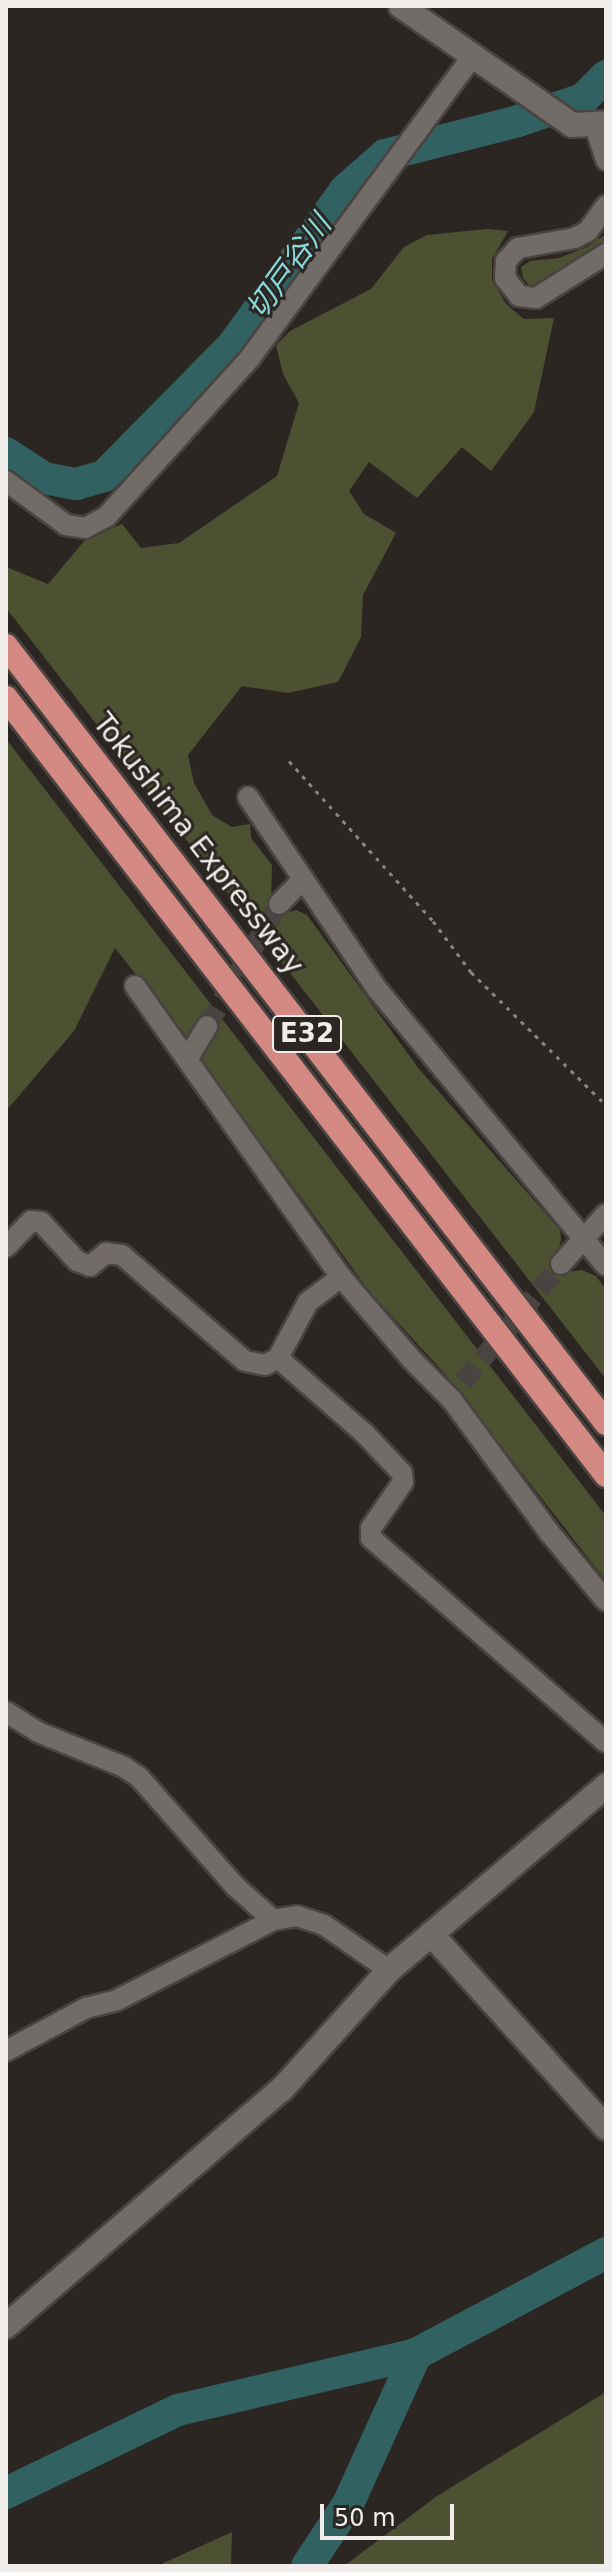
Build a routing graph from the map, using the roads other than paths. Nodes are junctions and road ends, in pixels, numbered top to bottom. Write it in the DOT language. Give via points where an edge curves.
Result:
graph roads {
  1 [pos="401,6"];
  2 [pos="473,56"];
  3 [pos="601,124"];
  4 [pos="606,160"];
  5 [pos="606,206"];
  6 [pos="606,254"];
  7 [pos="6,481"];
  8 [pos="6,646"];
  9 [pos="6,698"];
  10 [pos="248,797"];
  11 [pos="303,879"];
  12 [pos="279,904"];
  13 [pos="135,986"];
  14 [pos="207,1026"];
  15 [pos="188,1058"];
  16 [pos="606,1214"];
  17 [pos="587,1239"];
  18 [pos="6,1247"];
  19 [pos="561,1264"];
  20 [pos="606,1266"];
  21 [pos="341,1277"];
  22 [pos="278,1358"];
  23 [pos="463,1382"];
  24 [pos="452,1400"];
  25 [pos="606,1423"];
  26 [pos="606,1475"];
  27 [pos="606,1601"];
  28 [pos="6,1712"];
  29 [pos="606,1742"];
  30 [pos="606,1786"];
  31 [pos="273,1920"];
  32 [pos="431,1934"];
  33 [pos="389,1970"];
  34 [pos="6,2051"];
  35 [pos="606,2128"];
  36 [pos="6,2326"];
  1 -- 2 [label="street"];
  2 -- 3 [label="street" via="572,125"];
  2 -- 7 [label="street" via="250,358 106,517 85,528 66,525"];
  3 -- 4 [label="street"];
  5 -- 6 [label="street" via="588,231 575,238 518,248 506,261 505,278 519,296 536,298"];
  8 -- 25 [label="highway, Tokushima Expressway / E32"];
  9 -- 26 [label="highway, E32"];
  10 -- 11 [label="street"];
  11 -- 12 [label="street"];
  11 -- 17 [label="street" via="377,989 486,1125"];
  13 -- 15 [label="street"];
  14 -- 15 [label="street"];
  15 -- 21 [label="street"];
  16 -- 17 [label="street"];
  17 -- 19 [label="street"];
  17 -- 20 [label="street"];
  18 -- 22 [label="street" via="31,1221 41,1222 77,1261 90,1266 106,1253 122,1255 245,1361 265,1365"];
  21 -- 22 [label="street" via="308,1302"];
  21 -- 24 [label="street"];
  22 -- 29 [label="street" via="402,1473 403,1482 371,1528 371,1538"];
  23 -- 24 [label="street"];
  24 -- 27 [label="street"];
  28 -- 31 [label="street" via="139,1777 236,1887"];
  30 -- 32 [label="street"];
  31 -- 33 [label="street" via="297,1916 324,1925"];
  31 -- 34 [label="street"];
  32 -- 33 [label="street"];
  32 -- 35 [label="street"];
  33 -- 36 [label="street" via="282,2089"];
}
